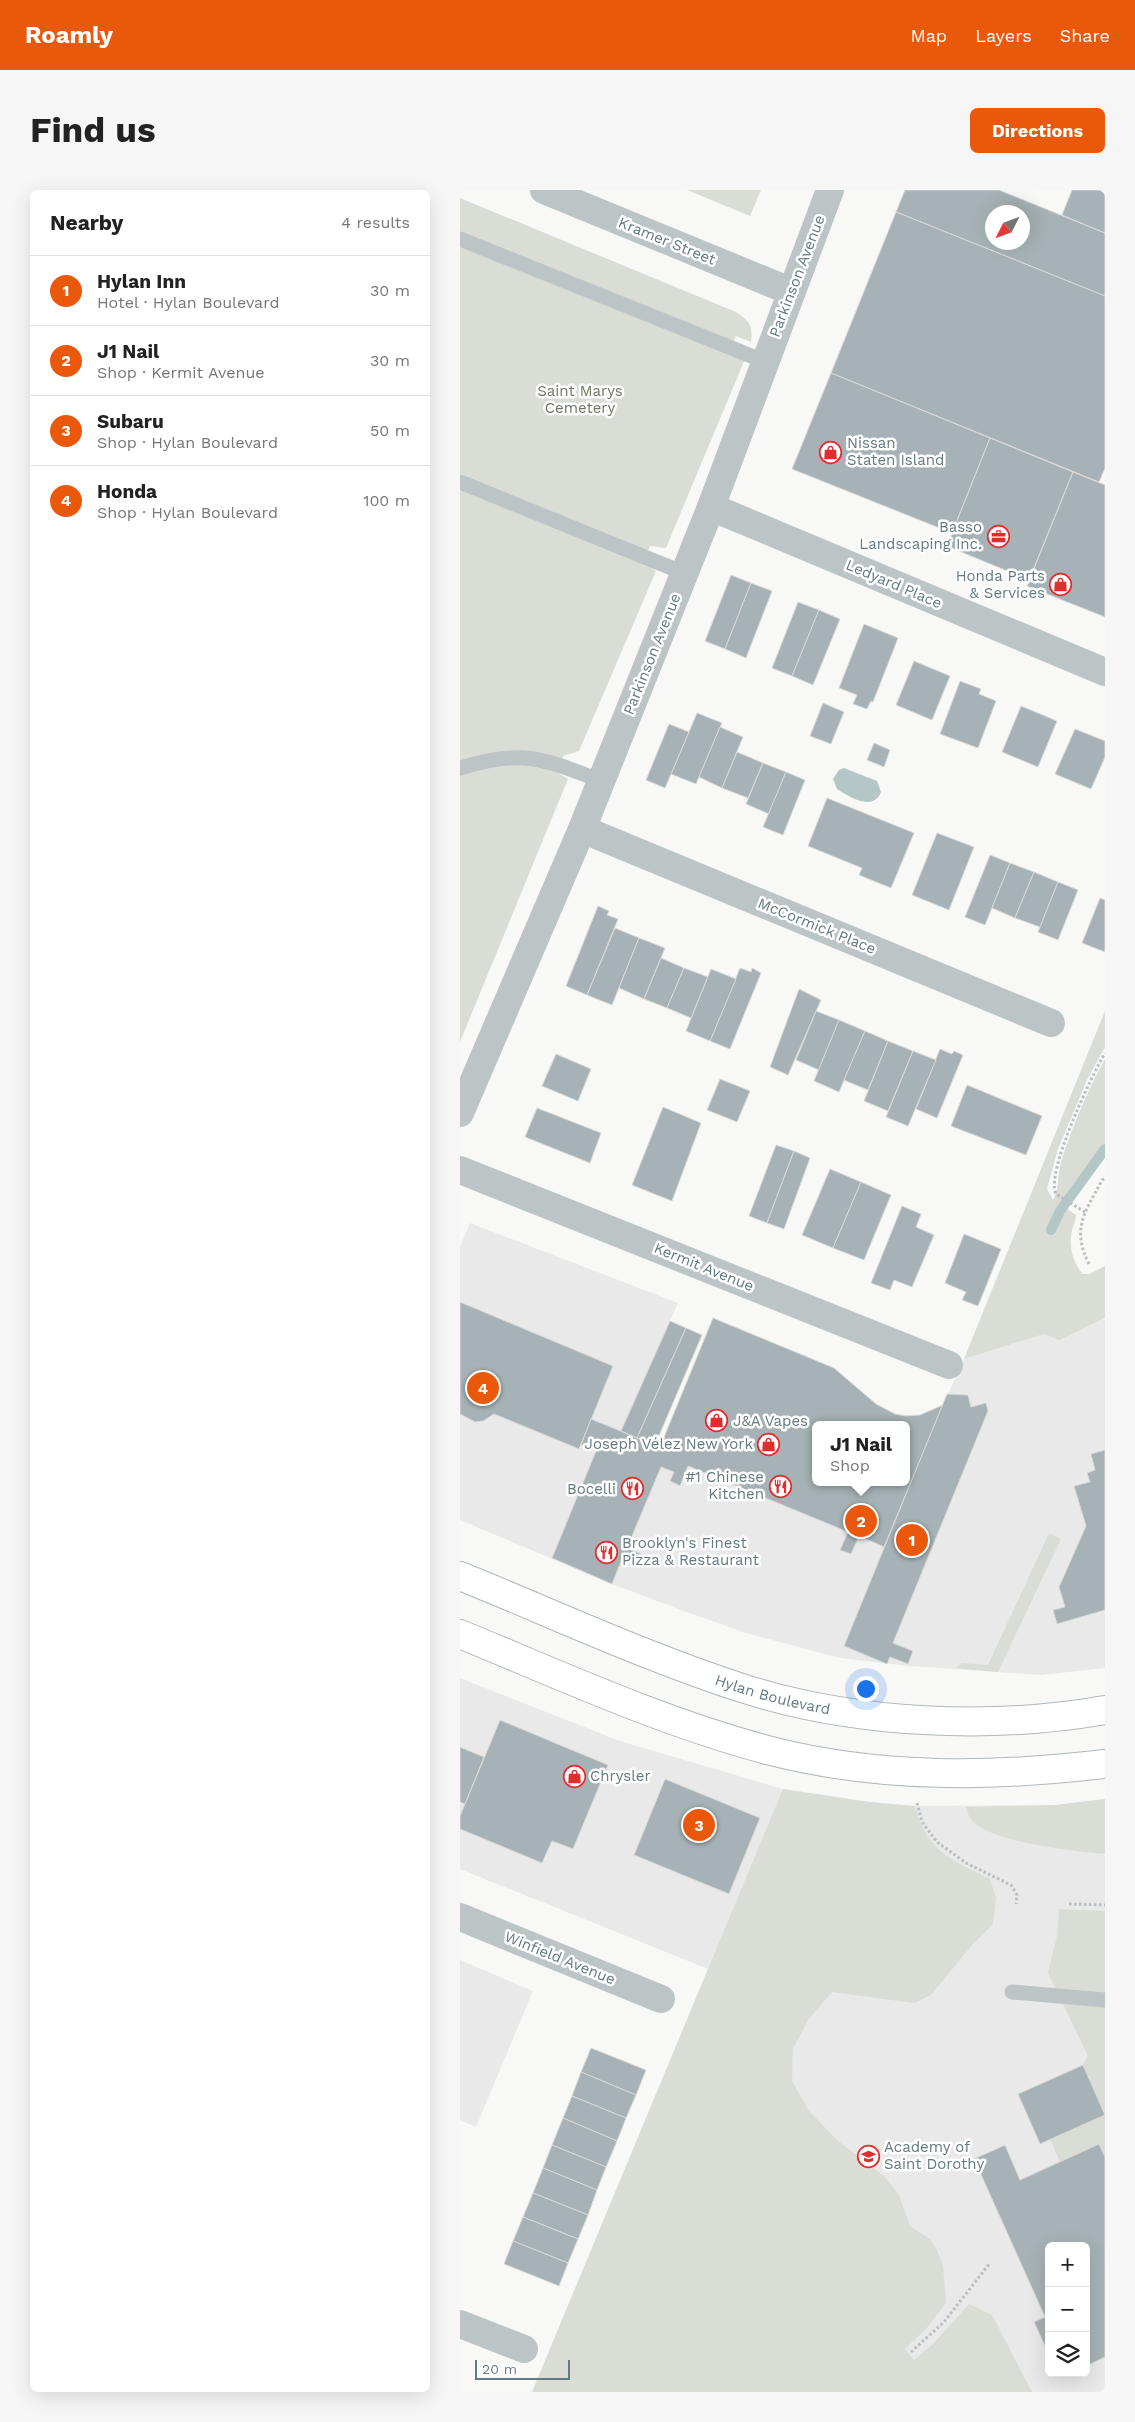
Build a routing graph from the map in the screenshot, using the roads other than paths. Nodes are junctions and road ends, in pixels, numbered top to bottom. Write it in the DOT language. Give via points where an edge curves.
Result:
graph roads {
  1 [pos="544,190"];
  2 [pos="830,190"];
  3 [pos="460,239"];
  4 [pos="790,292"];
  5 [pos="764,361"];
  6 [pos="460,482"];
  7 [pos="711,507"];
  8 [pos="684,573"];
  9 [pos="1105,672"];
  10 [pos="460,768"];
  11 [pos="601,781"];
  12 [pos="582,829"];
  13 [pos="1052,1023"];
  14 [pos="460,1113"];
  15 [pos="460,1170"];
  16 [pos="949,1365"];
  17 [pos="460,1576"];
  18 [pos="460,1634"];
  19 [pos="1105,1710"];
  20 [pos="1105,1764"];
  21 [pos="460,1917"];
  22 [pos="1012,1992"];
  23 [pos="661,1999"];
  24 [pos="1105,2000"];
  25 [pos="460,2324"];
  26 [pos="524,2348"];
  1 -- 4 [label="street, Kramer Street"];
  2 -- 4 [label="street, Parkinson Avenue"];
  3 -- 5 [label="lane"];
  4 -- 5 [label="street, Parkinson Avenue"];
  5 -- 7 [label="street, Parkinson Avenue"];
  6 -- 8 [label="lane"];
  7 -- 8 [label="street, Parkinson Avenue"];
  7 -- 9 [label="street, Ledyard Place"];
  8 -- 11 [label="street, Parkinson Avenue"];
  10 -- 11 [label="lane" via="485,760 527,756 550,760"];
  11 -- 12 [label="street, Parkinson Avenue"];
  12 -- 13 [label="street, McCormick Place"];
  12 -- 14 [label="street, Parkinson Avenue"];
  15 -- 16 [label="street, Kermit Avenue"];
  17 -- 19 [label="main road, Hylan Boulevard" via="692,1670 795,1702 926,1720 1025,1719"];
  18 -- 20 [label="main road" via="667,1718 772,1751 820,1761 928,1773 975,1774"];
  21 -- 23 [label="street, Winfield Avenue"];
  22 -- 24 [label="lane"];
  25 -- 26 [label="street"];
}
